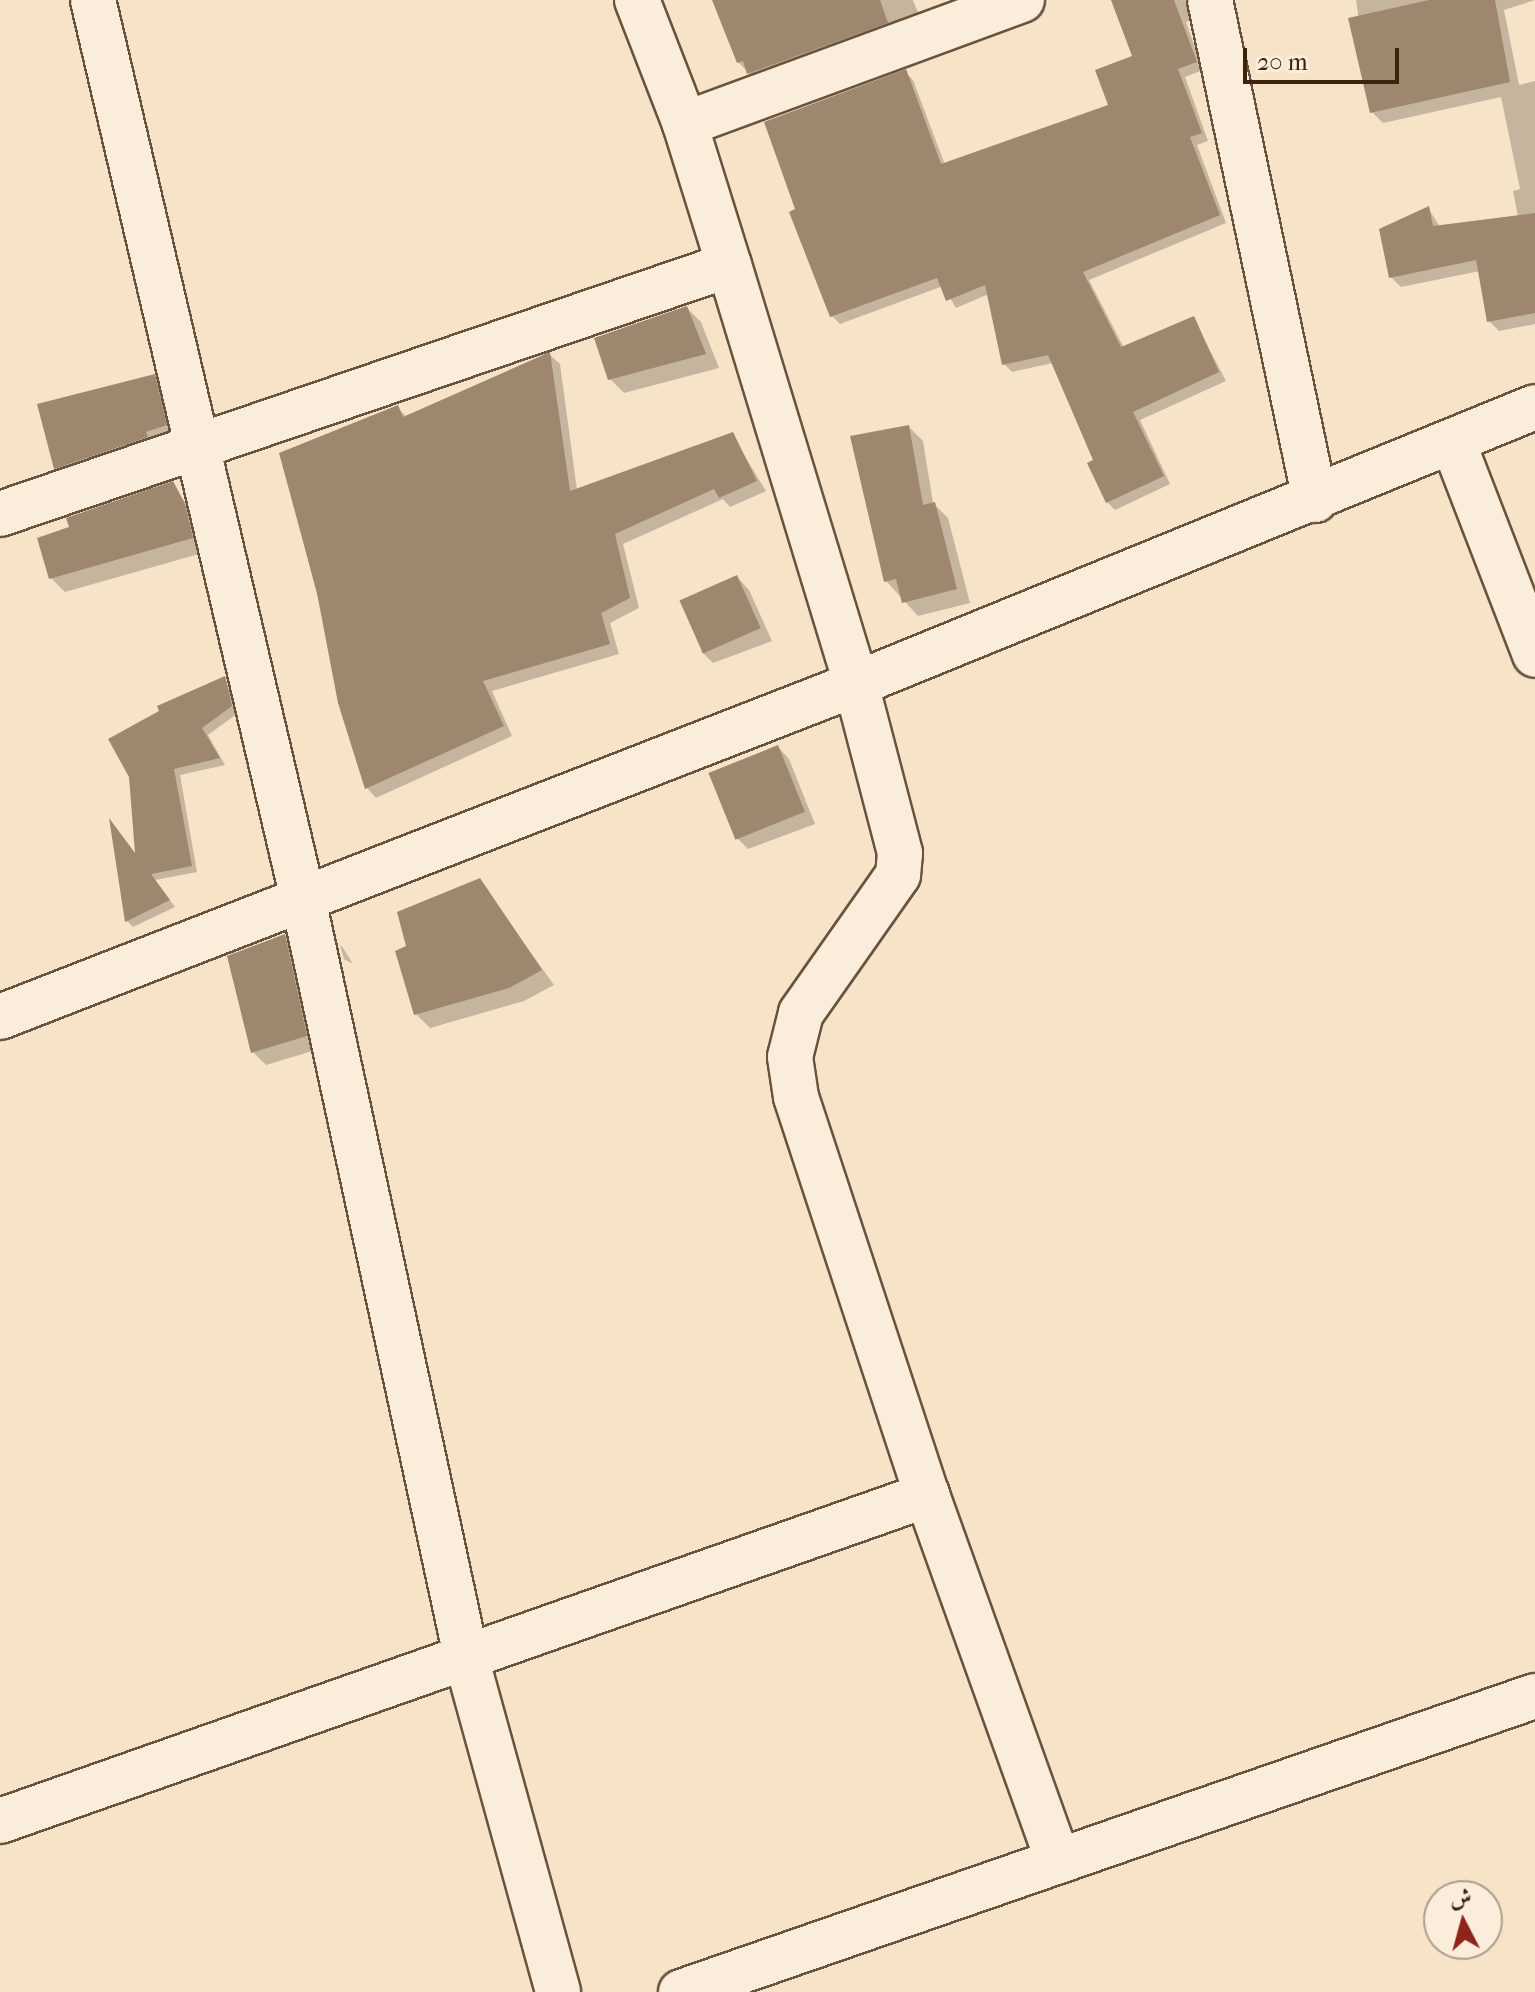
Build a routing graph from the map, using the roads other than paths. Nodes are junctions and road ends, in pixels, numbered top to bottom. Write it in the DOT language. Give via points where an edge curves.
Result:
graph roads {
  1 [pos="93,0"];
  2 [pos="637,0"];
  3 [pos="1022,0"];
  4 [pos="1210,0"];
  5 [pos="685,124"];
  6 [pos="729,265"];
  7 [pos="1535,407"];
  8 [pos="1453,442"];
  9 [pos="199,448"];
  10 [pos="1315,500"];
  11 [pos="0,514"];
  12 [pos="1535,655"];
  13 [pos="856,684"];
  14 [pos="303,899"];
  15 [pos="0,1017"];
  16 [pos="927,1495"];
  17 [pos="467,1661"];
  18 [pos="1535,1696"];
  19 [pos="0,1821"];
  20 [pos="1058,1861"];
  21 [pos="558,1992"];
  22 [pos="681,1992"];
  1 -- 9 [label="street"];
  2 -- 5 [label="street"];
  3 -- 5 [label="street"];
  4 -- 10 [label="street"];
  5 -- 6 [label="street"];
  6 -- 9 [label="street"];
  6 -- 13 [label="street"];
  7 -- 8 [label="street"];
  8 -- 10 [label="street"];
  8 -- 12 [label="street"];
  9 -- 11 [label="street"];
  9 -- 14 [label="street"];
  10 -- 13 [label="street"];
  13 -- 14 [label="street"];
  13 -- 16 [label="street" via="900,853 898,875 801,1013 790,1057 796,1097"];
  14 -- 15 [label="street"];
  14 -- 17 [label="street"];
  16 -- 17 [label="street"];
  16 -- 20 [label="street"];
  17 -- 19 [label="street"];
  17 -- 21 [label="street"];
  18 -- 20 [label="street"];
  20 -- 22 [label="street"];
}
